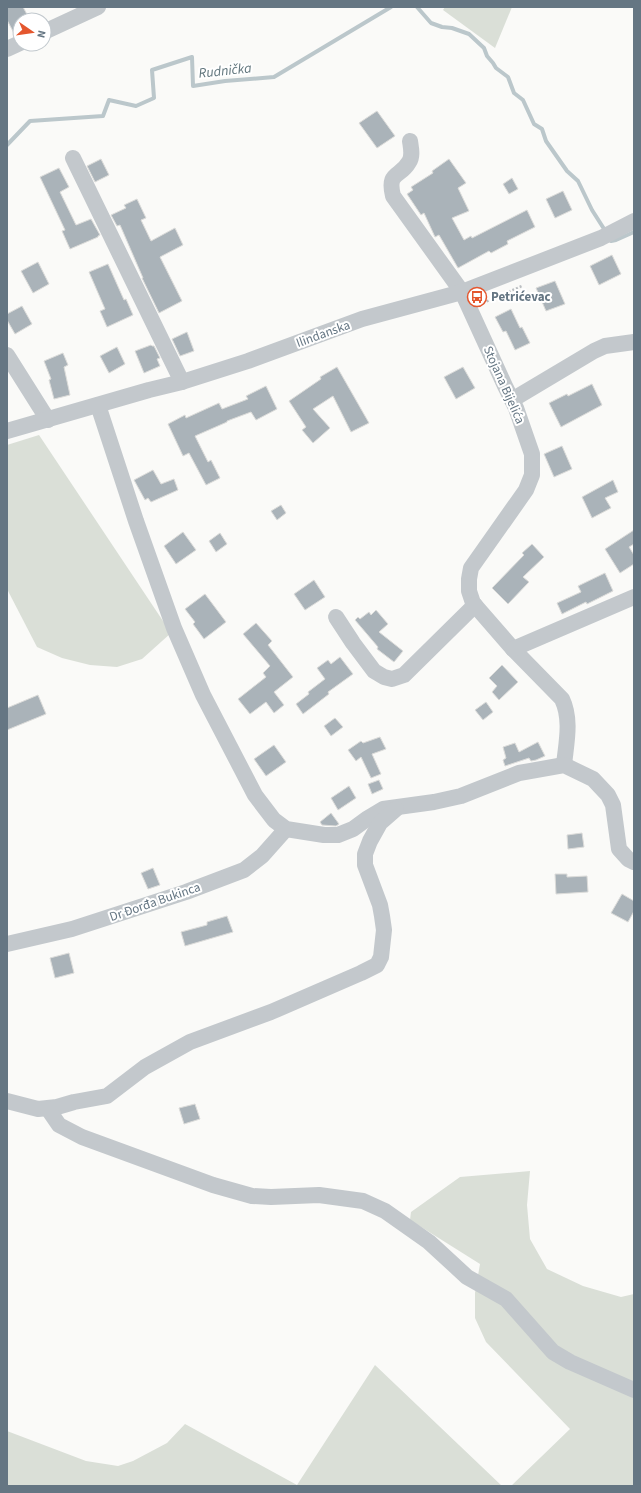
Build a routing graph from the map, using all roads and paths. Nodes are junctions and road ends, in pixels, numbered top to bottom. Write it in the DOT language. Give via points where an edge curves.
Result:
graph roads {
  1 [pos="98,7"];
  2 [pos="52,28"];
  3 [pos="410,141"];
  4 [pos="73,158"];
  5 [pos="634,221"];
  6 [pos="462,292"];
  7 [pos="634,342"];
  8 [pos="7,355"];
  9 [pos="182,382"];
  10 [pos="512,400"];
  11 [pos="98,406"];
  12 [pos="48,420"];
  13 [pos="7,431"];
  14 [pos="634,597"];
  15 [pos="475,605"];
  16 [pos="336,616"];
  17 [pos="513,649"];
  18 [pos="564,765"];
  19 [pos="401,806"];
  20 [pos="286,829"];
  21 [pos="634,862"];
  22 [pos="7,944"];
  23 [pos="7,1101"];
  24 [pos="48,1109"];
  25 [pos="634,1390"];
  1 -- 2 [label="street"];
  3 -- 6 [label="street, Stojana Bijelića" via="411,158 392,180 393,196"];
  4 -- 9 [label="street"];
  5 -- 6 [label="street, Ilindanska" via="601,238"];
  6 -- 9 [label="street, Ilindanska" via="362,319"];
  6 -- 10 [label="street, Stojana Bijelića"];
  7 -- 10 [label="street" via="605,346 594,351"];
  8 -- 12 [label="street"];
  9 -- 11 [label="street, Ilindanska"];
  10 -- 15 [label="street, Stojana Bijelića" via="532,454 532,475 526,490 471,568 469,591"];
  11 -- 12 [label="street, Ilindanska"];
  11 -- 20 [label="street" via="172,621 203,695 255,795 274,820"];
  12 -- 13 [label="street, Ilindanska"];
  14 -- 17 [label="street"];
  15 -- 16 [label="street" via="404,675 392,679 374,671"];
  15 -- 17 [label="street, Stojana Bijelića"];
  17 -- 18 [label="street, Stojana Bijelića" via="562,700 566,708 568,717"];
  18 -- 19 [label="street" via="519,773 461,796"];
  18 -- 21 [label="street" via="593,779 608,795 613,805 619,849 622,855"];
  19 -- 20 [label="street" via="383,808 353,829 338,835"];
  19 -- 24 [label="street" via="380,823 366,854 365,865 380,905 383,923 381,957 377,965 271,1012 190,1042 146,1067 107,1096"];
  20 -- 22 [label="street, Dr Đorđa Bukinca" via="262,856 244,870 72,929"];
  23 -- 24 [label="street" via="38,1110"];
  24 -- 25 [label="street" via="59,1125 82,1137 213,1185 252,1196 319,1195 363,1201 385,1211 429,1242 467,1277 506,1299 553,1352"];
}
